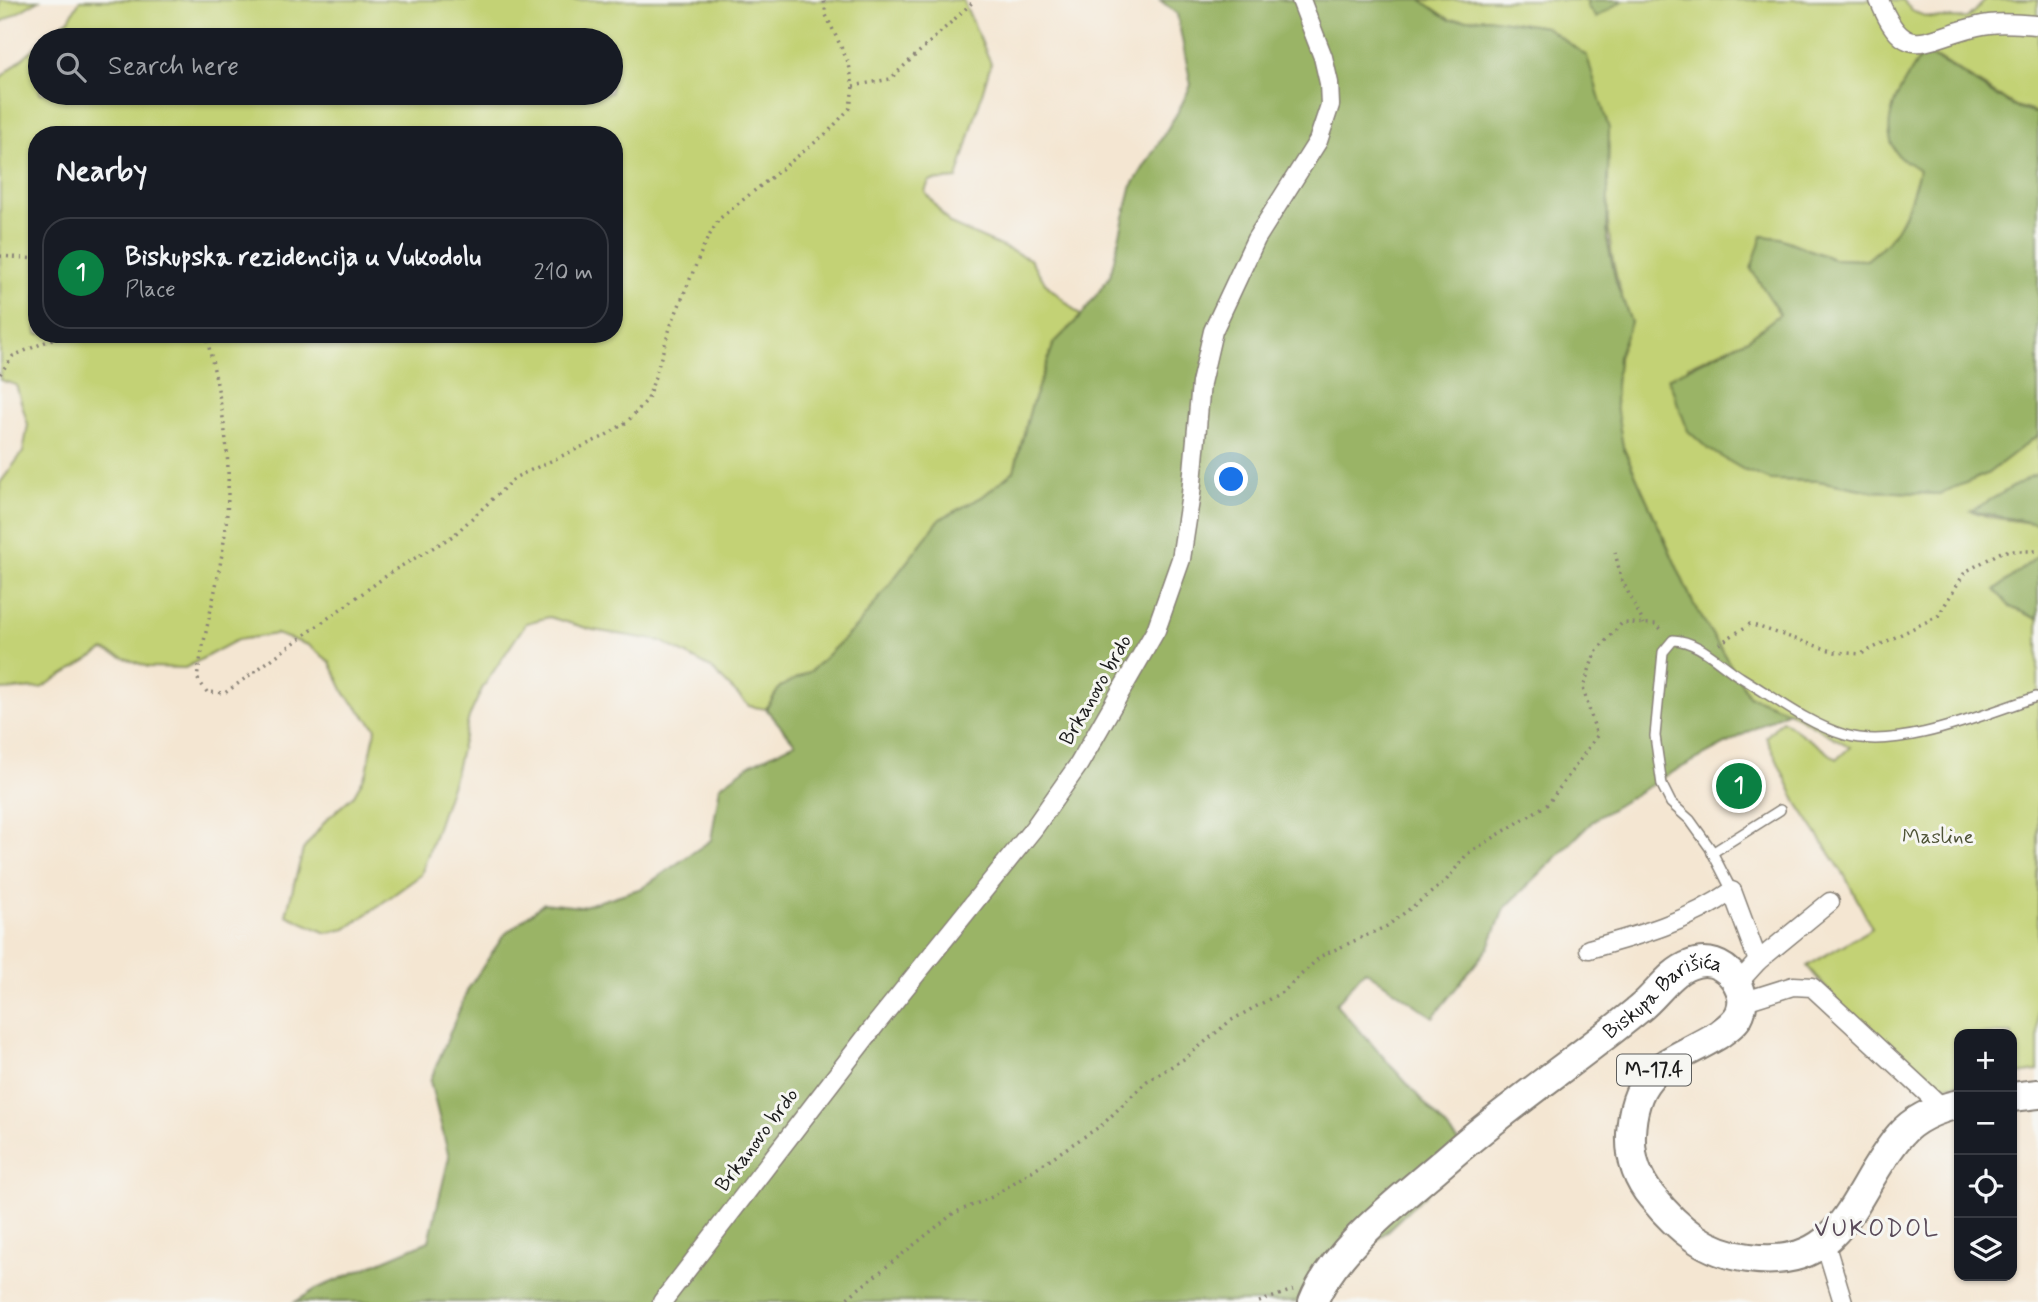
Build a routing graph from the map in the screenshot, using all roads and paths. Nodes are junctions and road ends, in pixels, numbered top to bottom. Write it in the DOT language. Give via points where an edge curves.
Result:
graph roads {
  1 [pos="824,0"];
  2 [pos="975,0"];
  3 [pos="1301,0"];
  4 [pos="1879,0"];
  5 [pos="2038,25"];
  6 [pos="853,86"];
  7 [pos="0,256"];
  8 [pos="28,258"];
  9 [pos="43,343"];
  10 [pos="208,343"];
  11 [pos="0,374"];
  12 [pos="2038,551"];
  13 [pos="1615,552"];
  14 [pos="1644,624"];
  15 [pos="1673,640"];
  16 [pos="1705,653"];
  17 [pos="2036,696"];
  18 [pos="1780,810"];
  19 [pos="1712,853"];
  20 [pos="1732,891"];
  21 [pos="1830,902"];
  22 [pos="1588,949"];
  23 [pos="1758,961"];
  24 [pos="1740,993"];
  25 [pos="2038,1094"];
  26 [pos="2017,1096"];
  27 [pos="1951,1106"];
  28 [pos="1825,1242"];
  29 [pos="1316,1295"];
  30 [pos="662,1302"];
  31 [pos="842,1302"];
  32 [pos="1259,1302"];
  33 [pos="1843,1302"];
  1 -- 6 [label="path"];
  2 -- 6 [label="path" via="890,79"];
  3 -- 30 [label="street, Brkanovo brdo" via="1323,57 1330,105 1318,141 1256,239 1213,331 1201,383 1181,559 1156,630 1092,743 1034,828"];
  4 -- 5 [label="street" via="1893,31 1910,42 1992,24"];
  6 -- 10 [label="path" via="850,108 828,132 719,219 671,325 648,399 627,422 516,477 453,536 393,572 225,693 207,691 197,678 229,495 227,450"];
  7 -- 8 [label="path"];
  9 -- 11 [label="path" via="13,356"];
  12 -- 16 [label="path" via="2003,551 1965,572 1938,616 1861,654 1835,652 1750,624"];
  13 -- 14 [label="path" via="1621,578"];
  14 -- 15 [label="path" via="1656,624"];
  14 -- 31 [label="path" via="1622,623 1595,653 1583,688 1597,736 1548,804 1467,854 1445,882 1387,926 1321,956 1284,991 1230,1021 1187,1057 1147,1081 1102,1125 992,1197 954,1213"];
  15 -- 16 [label="lane" via="1691,643"];
  15 -- 19 [label="lane" via="1663,652 1657,762 1671,803 1690,820"];
  16 -- 17 [label="lane" via="1821,726 1864,739 1923,731"];
  18 -- 19 [label="lane"];
  19 -- 20 [label="lane"];
  20 -- 22 [label="street" via="1685,920"];
  20 -- 23 [label="street"];
  21 -- 23 [label="street"];
  23 -- 24 [label="street"];
  24 -- 27 [label="street" via="1812,987"];
  24 -- 28 [label="main road, Biskupa Barišića / M-17.4" via="1740,1013 1726,1030 1664,1062 1644,1084 1632,1120 1637,1171 1665,1213 1718,1252 1775,1259"];
  24 -- 29 [label="main road, Biskupa Barišića / M-17.4" via="1717,964 1685,967 1642,1007 1441,1164 1353,1244"];
  25 -- 26 [label="main road"];
  27 -- 28 [label="main road, Biskupa Barišića / M-17.4" via="1920,1118 1901,1133 1846,1222"];
  28 -- 33 [label="street"];
  29 -- 32 [label="path" via="1292,1290"];
}
